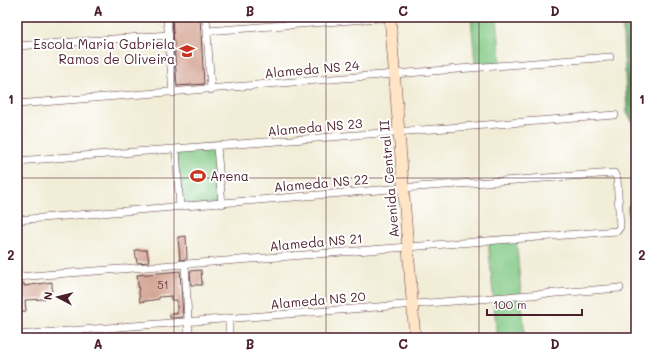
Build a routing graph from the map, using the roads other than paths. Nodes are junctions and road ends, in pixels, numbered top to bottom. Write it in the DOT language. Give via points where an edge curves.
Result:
graph roads {
  1 [pos="167,17"];
  2 [pos="206,17"];
  3 [pos="391,17"];
  4 [pos="634,17"];
  5 [pos="207,31"];
  6 [pos="169,35"];
  7 [pos="636,38"];
  8 [pos="17,46"];
  9 [pos="610,57"];
  10 [pos="395,75"];
  11 [pos="211,90"];
  12 [pos="172,93"];
  13 [pos="17,104"];
  14 [pos="615,115"];
  15 [pos="398,131"];
  16 [pos="217,147"];
  17 [pos="176,150"];
  18 [pos="17,161"];
  19 [pos="403,188"];
  20 [pos="222,204"];
  21 [pos="180,207"];
  22 [pos="17,220"];
  23 [pos="617,231"];
  24 [pos="409,246"];
  25 [pos="185,264"];
  26 [pos="17,277"];
  27 [pos="620,288"];
  28 [pos="413,304"];
  29 [pos="229,319"];
  30 [pos="189,321"];
  31 [pos="17,335"];
  32 [pos="189,338"];
  33 [pos="229,338"];
  34 [pos="415,338"];
  1 -- 6 [label="street"];
  2 -- 5 [label="street"];
  3 -- 5 [label="street"];
  3 -- 10 [label="street, Avenida Central II"];
  4 -- 7 [label="street"];
  5 -- 11 [label="street"];
  6 -- 8 [label="street"];
  6 -- 12 [label="street"];
  9 -- 10 [label="street, Alameda NS 24"];
  10 -- 11 [label="street, Alameda NS 24"];
  10 -- 15 [label="street, Avenida Central II"];
  11 -- 12 [label="street, Alameda NS 24"];
  12 -- 13 [label="street, Alameda NS 24"];
  14 -- 15 [label="street, Alameda NS 23"];
  15 -- 16 [label="street, Alameda NS 23"];
  15 -- 19 [label="street, Avenida Central II"];
  16 -- 17 [label="street, Alameda NS 23"];
  16 -- 20 [label="street"];
  17 -- 18 [label="street, Alameda NS 23"];
  17 -- 21 [label="street"];
  19 -- 20 [label="street, Alameda NS 22"];
  19 -- 23 [label="street, Alameda NS 22" via="614,173 618,187 620,228"];
  19 -- 24 [label="street, Avenida Central II"];
  20 -- 21 [label="street, Alameda NS 22"];
  21 -- 22 [label="street, Alameda NS 22"];
  23 -- 24 [label="street, Alameda NS 21"];
  24 -- 25 [label="street, Alameda NS 21"];
  24 -- 28 [label="street, Avenida Central II"];
  25 -- 26 [label="street, Alameda NS 21"];
  25 -- 30 [label="street"];
  27 -- 28 [label="street, Alameda NS 20"];
  28 -- 29 [label="street, Alameda NS 20"];
  28 -- 34 [label="street, Avenida Central II"];
  29 -- 30 [label="street, Alameda NS 20"];
  29 -- 33 [label="street"];
  30 -- 31 [label="street, Alameda NS 20"];
  30 -- 32 [label="street"];
}
